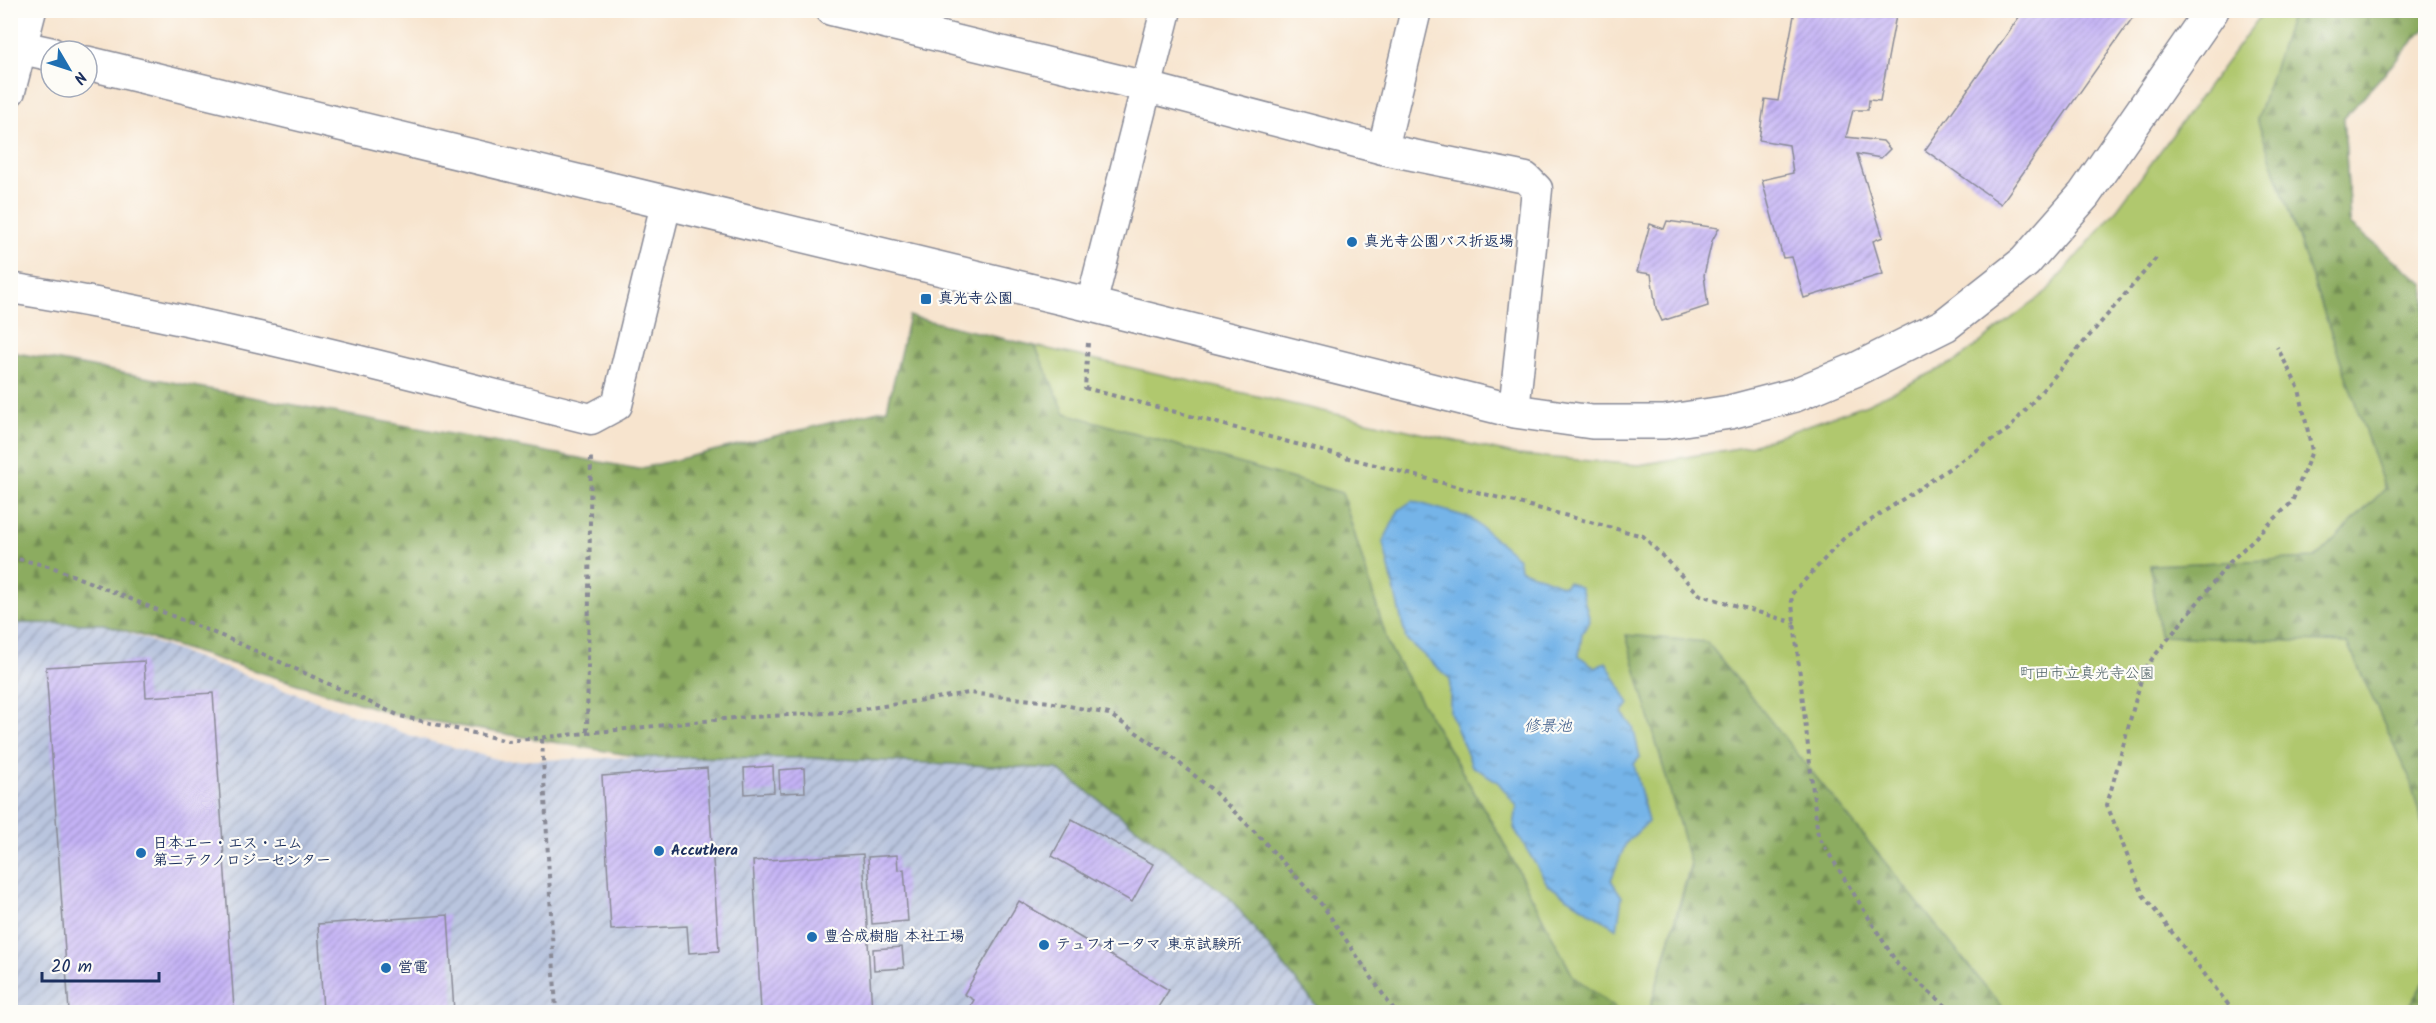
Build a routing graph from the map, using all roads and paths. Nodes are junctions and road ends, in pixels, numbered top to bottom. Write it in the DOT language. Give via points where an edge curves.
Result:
graph roads {
  1 [pos="31,10"];
  2 [pos="831,10"];
  3 [pos="1166,10"];
  4 [pos="1416,10"];
  5 [pos="2212,10"];
  6 [pos="940,23"];
  7 [pos="28,49"];
  8 [pos="99,66"];
  9 [pos="1147,87"];
  10 [pos="10,91"];
  11 [pos="1383,149"];
  12 [pos="666,204"];
  13 [pos="2157,256"];
  14 [pos="10,288"];
  15 [pos="1091,305"];
  16 [pos="1079,341"];
  17 [pos="2277,346"];
  18 [pos="1514,411"];
  19 [pos="591,419"];
  20 [pos="10,557"];
  21 [pos="1795,623"];
  22 [pos="587,732"];
  23 [pos="542,739"];
  24 [pos="556,1012"];
  25 [pos="1395,1012"];
  26 [pos="1953,1012"];
  27 [pos="2234,1012"];
  1 -- 7 [label="street"];
  2 -- 6 [label="street"];
  3 -- 9 [label="street"];
  4 -- 11 [label="street"];
  5 -- 18 [label="street" via="2084,195 2025,262 1945,325 1795,395 1730,412 1664,422 1592,422"];
  6 -- 9 [label="street"];
  7 -- 10 [label="street"];
  8 -- 12 [label="street"];
  9 -- 11 [label="street"];
  9 -- 15 [label="street"];
  11 -- 18 [label="street" via="1526,178 1537,189"];
  12 -- 15 [label="street"];
  12 -- 19 [label="street" via="617,405"];
  13 -- 21 [label="path" via="2008,429 1844,538 1791,595"];
  14 -- 19 [label="street" via="289,344"];
  15 -- 18 [label="street"];
  16 -- 21 [label="path" via="1089,343 1085,388 1643,536 1700,595"];
  17 -- 27 [label="path" via="2299,389 2312,451 2292,502 2230,562 2144,669 2107,805 2143,895"];
  19 -- 22 [label="path"];
  20 -- 23 [label="path" via="52,567 207,630 400,716 508,741"];
  21 -- 26 [label="path" via="1818,837 1898,965"];
  22 -- 23 [label="path"];
  22 -- 25 [label="path" via="844,712 969,693 1050,702 1109,714 1210,788 1257,834 1323,906"];
  23 -- 24 [label="path"];
}
